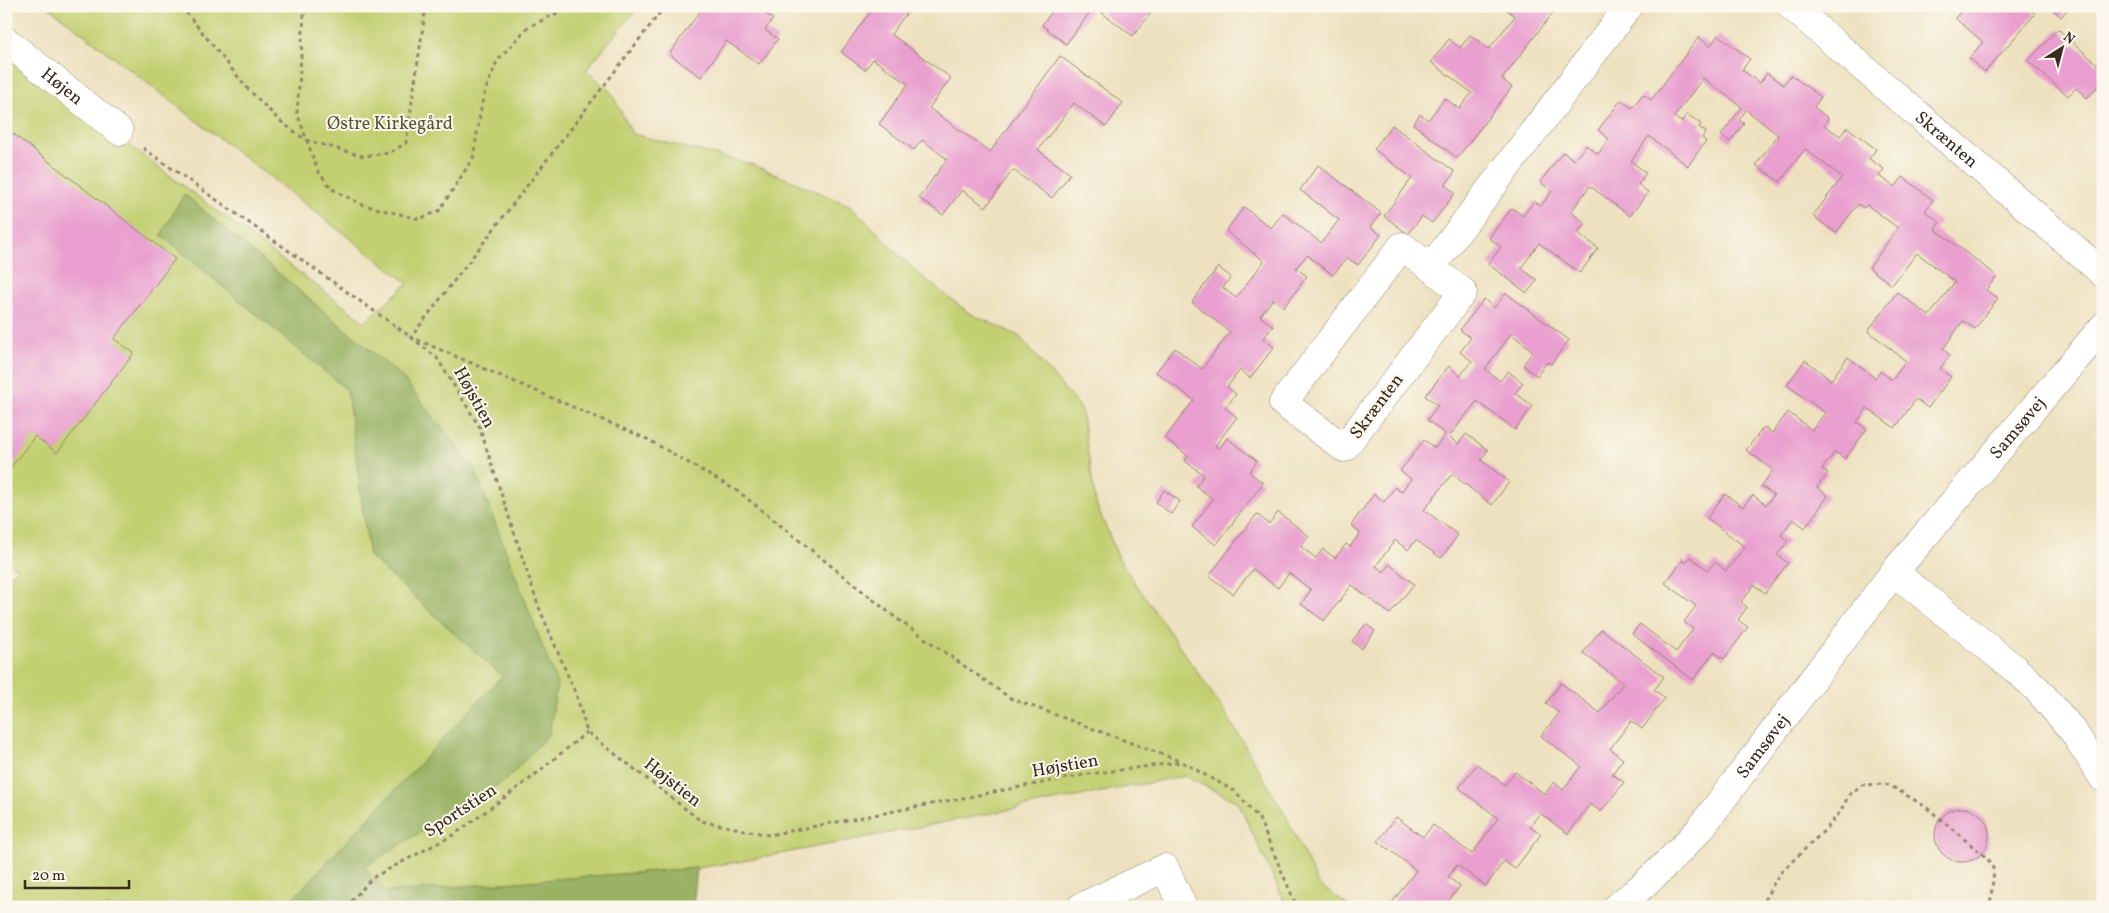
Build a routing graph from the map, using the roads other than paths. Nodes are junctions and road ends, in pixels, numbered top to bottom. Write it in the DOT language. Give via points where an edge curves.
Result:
graph roads {
  1 [pos="1629,6"];
  2 [pos="1791,6"];
  3 [pos="6,41"];
  4 [pos="119,131"];
  5 [pos="1431,268"];
  6 [pos="2103,273"];
  7 [pos="2103,327"];
  8 [pos="1894,572"];
  9 [pos="2103,778"];
  10 [pos="1080,907"];
  11 [pos="1183,907"];
  12 [pos="1617,907"];
  1 -- 5 [label="street"];
  2 -- 6 [label="street, Skrænten"];
  3 -- 4 [label="street, Højen"];
  5 -- 5 [label="street, Skrænten" via="1402,246 1283,403 1344,448 1463,292"];
  7 -- 8 [label="street, Samsøvej"];
  8 -- 9 [label="street" via="2015,669 2073,731"];
  8 -- 12 [label="street, Samsøvej" via="1699,830"];
  10 -- 11 [label="street" via="1165,868"];
}
